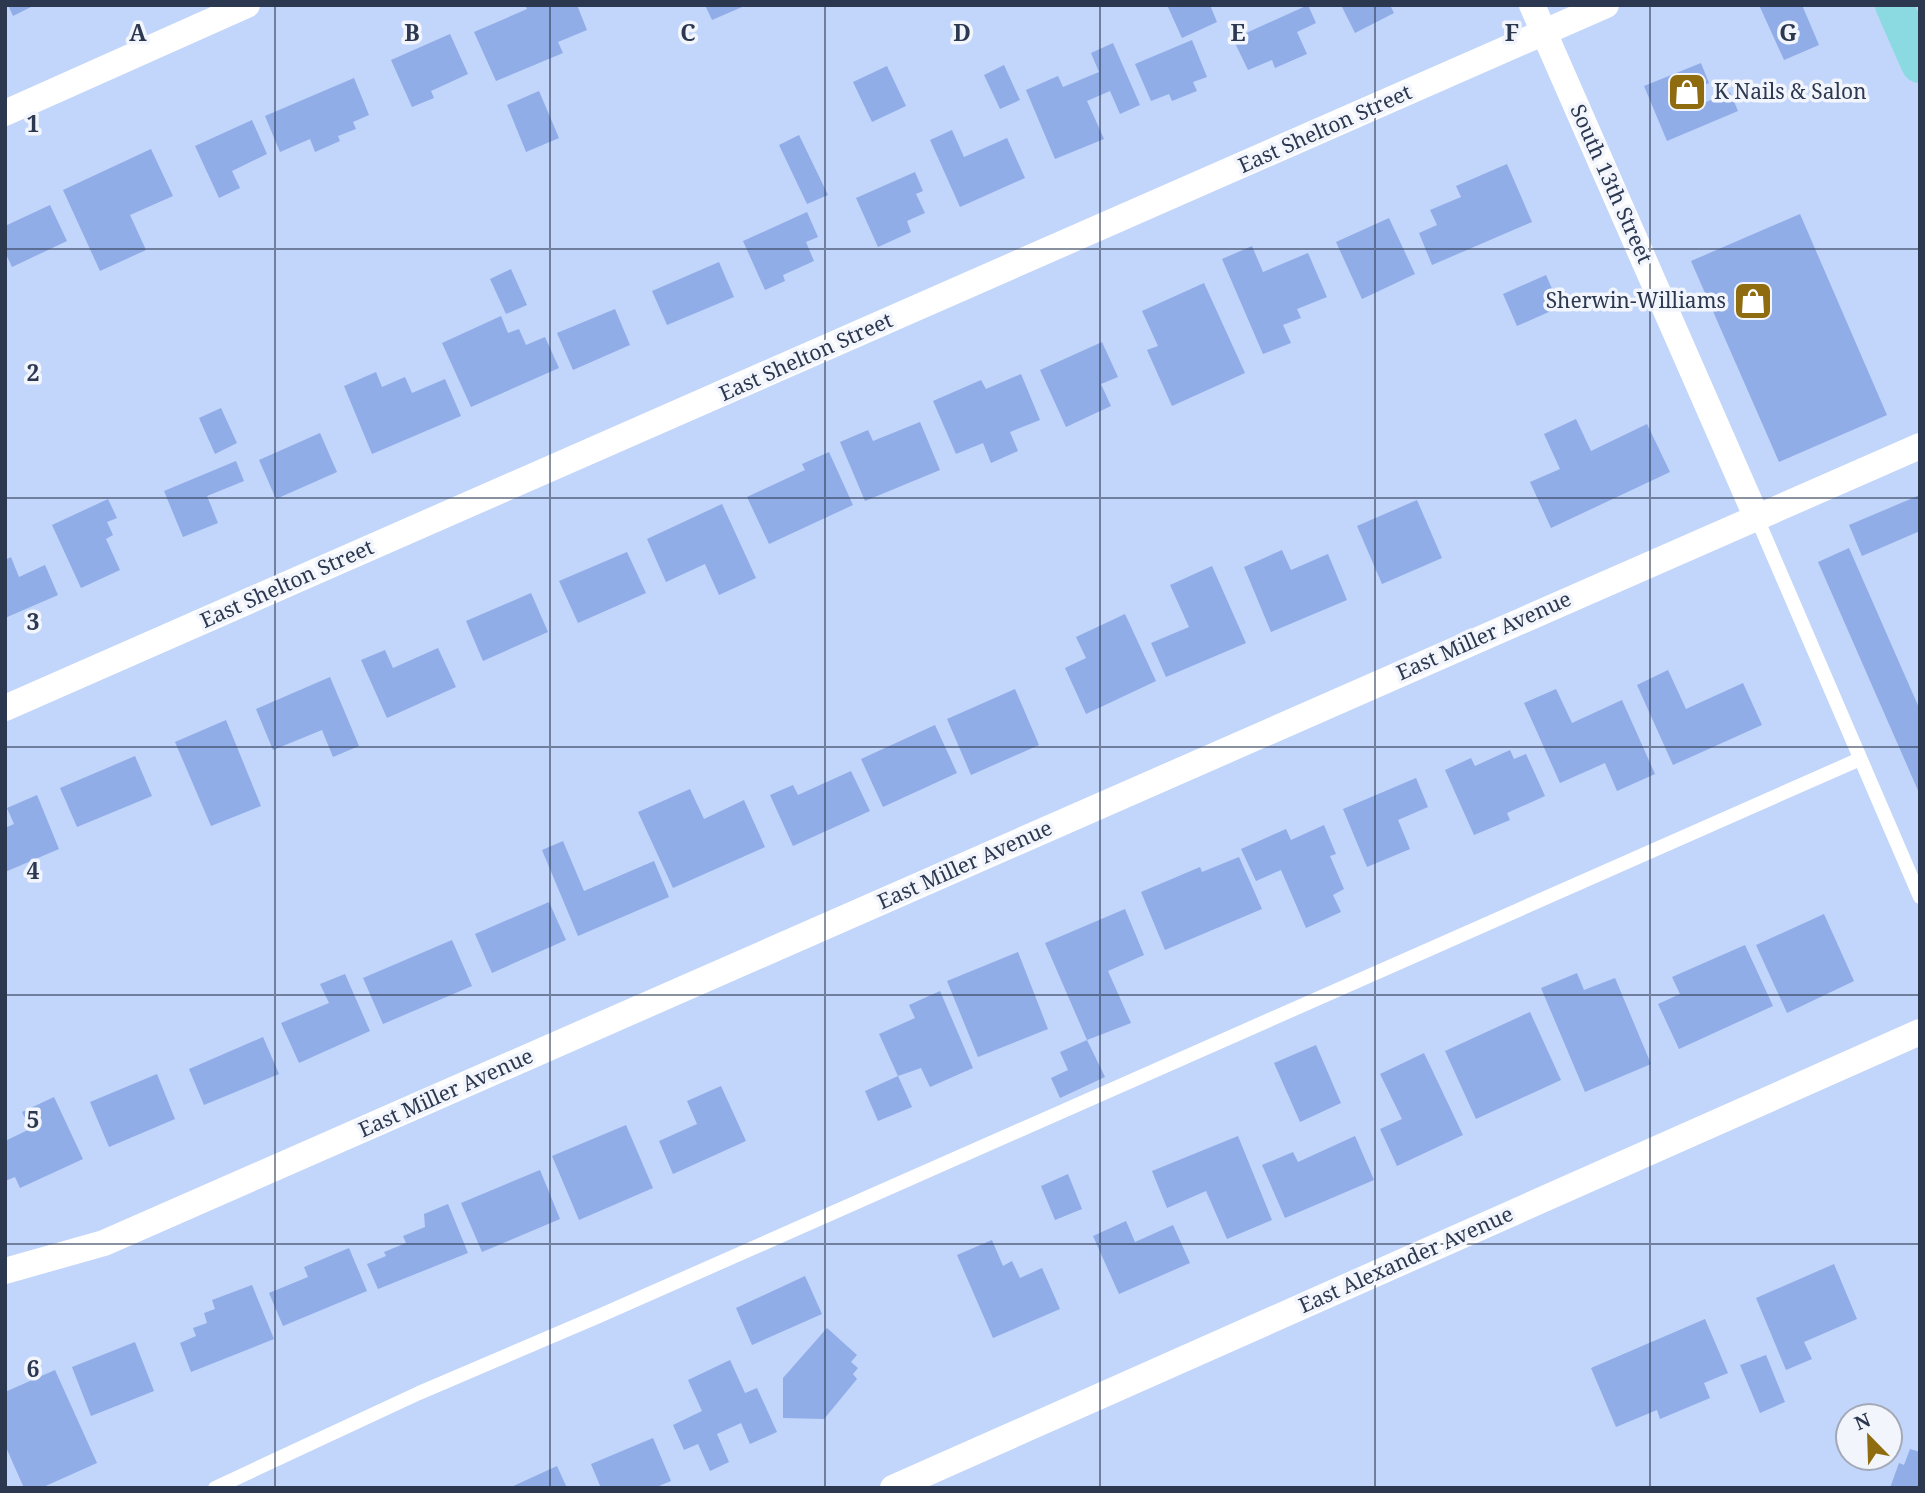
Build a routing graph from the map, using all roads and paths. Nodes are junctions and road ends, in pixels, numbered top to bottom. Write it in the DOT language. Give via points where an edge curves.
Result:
graph roads {
  1 [pos="247,5"];
  2 [pos="1532,5"];
  3 [pos="1606,5"];
  4 [pos="1894,5"];
  5 [pos="1544,32"];
  6 [pos="1920,64"];
  7 [pos="5,113"];
  8 [pos="1920,446"];
  9 [pos="1756,516"];
  10 [pos="5,708"];
  11 [pos="1860,759"];
  12 [pos="1920,897"];
  13 [pos="1920,1032"];
  14 [pos="5,1271"];
  15 [pos="215,1488"];
  16 [pos="893,1488"];
  1 -- 7 [label="street"];
  2 -- 5 [label="street, South 13th Street"];
  3 -- 5 [label="street, East Shelton Street"];
  4 -- 6 [label="main road"];
  5 -- 9 [label="street, South 13th Street"];
  5 -- 10 [label="street, East Shelton Street"];
  8 -- 9 [label="street, East Miller Avenue"];
  9 -- 11 [label="lane"];
  9 -- 14 [label="street, East Miller Avenue" via="104,1243"];
  11 -- 12 [label="lane"];
  11 -- 15 [label="lane" via="624,1306 419,1392"];
  13 -- 16 [label="street, East Alexander Avenue"];
}
